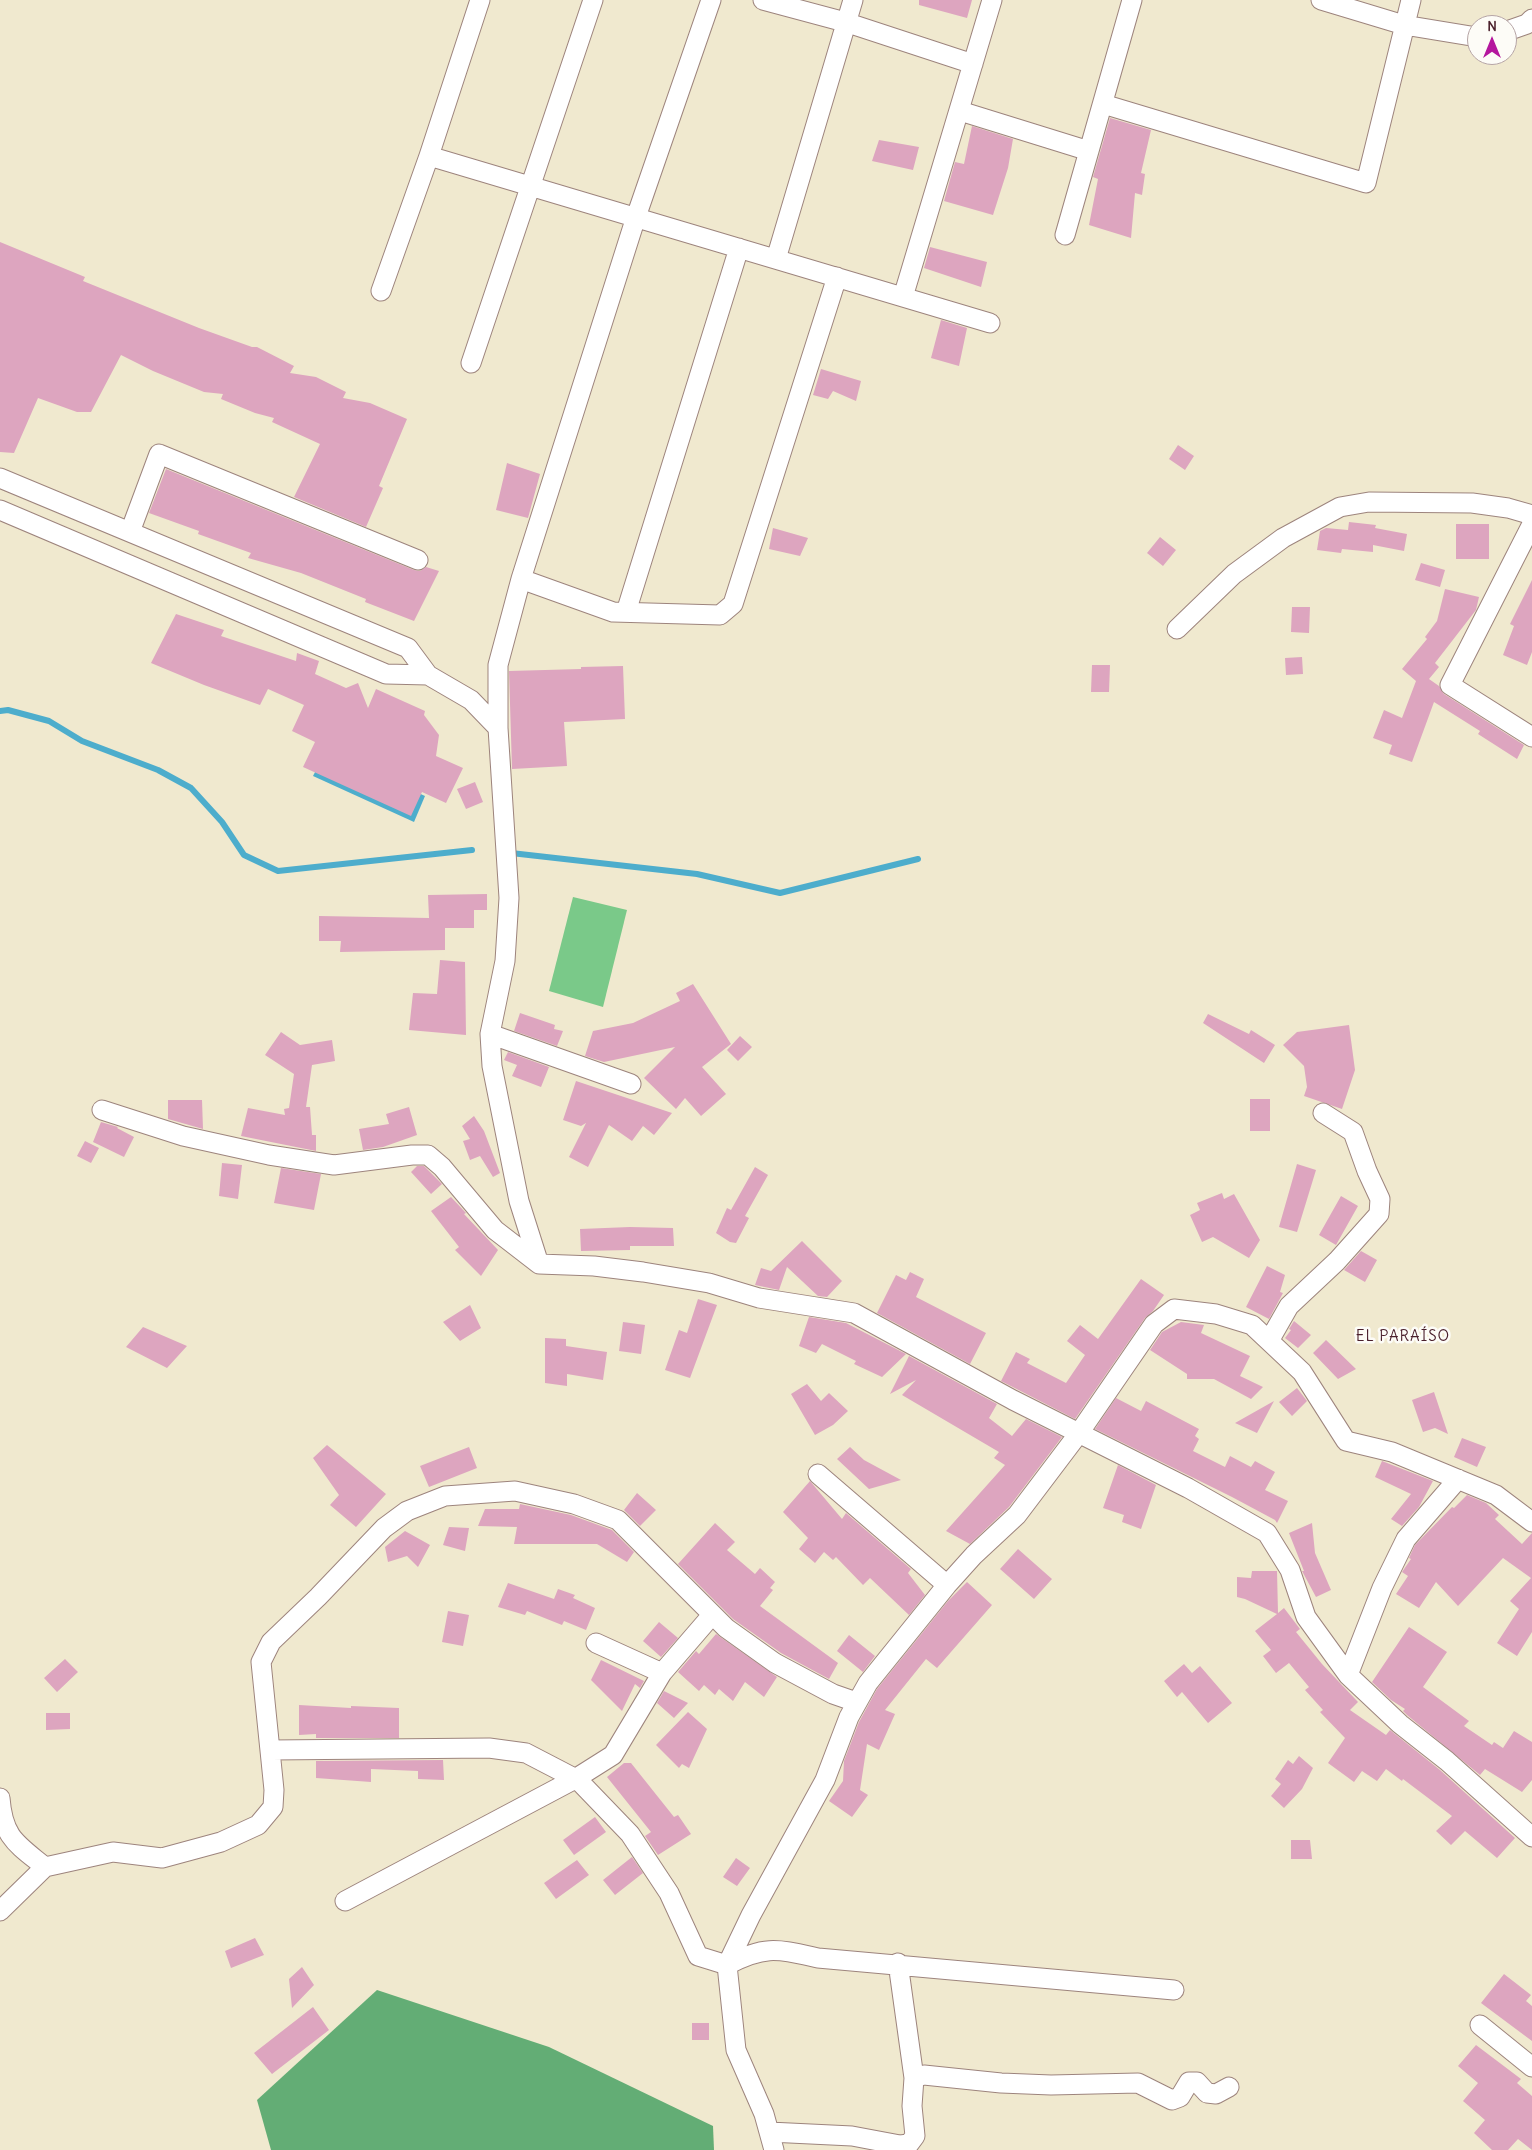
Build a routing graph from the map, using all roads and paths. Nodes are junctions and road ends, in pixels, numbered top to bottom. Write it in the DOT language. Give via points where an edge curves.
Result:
graph roads {
  1 [pos="480,0"];
  2 [pos="592,0"];
  3 [pos="711,0"];
  4 [pos="763,0"];
  5 [pos="853,0"];
  6 [pos="992,0"];
  7 [pos="1132,0"];
  8 [pos="1321,0"];
  9 [pos="1411,0"];
  10 [pos="1532,18"];
  11 [pos="845,22"];
  12 [pos="1404,25"];
  13 [pos="1517,28"];
  14 [pos="1467,35"];
  15 [pos="973,64"];
  16 [pos="1103,104"];
  17 [pos="960,111"];
  18 [pos="1089,151"];
  19 [pos="429,156"];
  20 [pos="531,186"];
  21 [pos="636,217"];
  22 [pos="1065,236"];
  23 [pos="739,248"];
  24 [pos="776,259"];
  25 [pos="838,277"];
  26 [pos="381,291"];
  27 [pos="903,296"];
  28 [pos="990,323"];
  29 [pos="471,363"];
  30 [pos="0,478"];
  31 [pos="0,510"];
  32 [pos="82,514"];
  33 [pos="1532,516"];
  34 [pos="1532,524"];
  35 [pos="130,532"];
  36 [pos="70,539"];
  37 [pos="418,560"];
  38 [pos="521,579"];
  39 [pos="626,612"];
  40 [pos="1177,629"];
  41 [pos="428,675"];
  42 [pos="498,728"];
  43 [pos="1532,737"];
  44 [pos="490,1034"];
  45 [pos="631,1084"];
  46 [pos="102,1110"];
  47 [pos="1324,1113"];
  48 [pos="539,1264"];
  49 [pos="1269,1341"];
  50 [pos="1079,1433"];
  51 [pos="818,1474"];
  52 [pos="1458,1479"];
  53 [pos="1532,1522"];
  54 [pos="947,1585"];
  55 [pos="712,1615"];
  56 [pos="596,1643"];
  57 [pos="662,1673"];
  58 [pos="1348,1675"];
  59 [pos="856,1702"];
  60 [pos="271,1750"];
  61 [pos="575,1779"];
  62 [pos="0,1798"];
  63 [pos="1529,1829"];
  64 [pos="45,1868"];
  65 [pos="345,1901"];
  66 [pos="0,1911"];
  67 [pos="898,1964"];
  68 [pos="727,1965"];
  69 [pos="1174,1990"];
  70 [pos="1480,2025"];
  71 [pos="1532,2067"];
  72 [pos="914,2078"];
  73 [pos="1229,2087"];
  74 [pos="771,2141"];
  1 -- 19 [label="street"];
  2 -- 20 [label="street"];
  3 -- 21 [label="street"];
  4 -- 11 [label="street"];
  5 -- 11 [label="street"];
  6 -- 15 [label="street"];
  7 -- 16 [label="street"];
  8 -- 12 [label="street"];
  9 -- 12 [label="street"];
  10 -- 13 [label="street"];
  11 -- 15 [label="street"];
  11 -- 24 [label="street"];
  12 -- 14 [label="street"];
  12 -- 16 [label="street" via="1366,183"];
  15 -- 17 [label="street"];
  16 -- 18 [label="street"];
  17 -- 18 [label="street"];
  17 -- 27 [label="street"];
  18 -- 22 [label="street"];
  19 -- 20 [label="street"];
  19 -- 26 [label="street"];
  20 -- 21 [label="street"];
  20 -- 29 [label="street"];
  21 -- 23 [label="street"];
  21 -- 38 [label="street"];
  23 -- 24 [label="street"];
  23 -- 39 [label="street"];
  24 -- 25 [label="street"];
  25 -- 27 [label="street"];
  25 -- 39 [label="street" via="733,604 720,615"];
  27 -- 28 [label="street"];
  30 -- 32 [label="street"];
  31 -- 36 [label="street"];
  32 -- 35 [label="street"];
  32 -- 36 [label="street"];
  33 -- 40 [label="street" via="1508,508 1472,503 1370,502 1340,507 1283,538 1234,574"];
  34 -- 43 [label="street" via="1450,685"];
  35 -- 37 [label="street" via="159,454"];
  35 -- 41 [label="street" via="408,648"];
  36 -- 41 [label="street" via="386,674"];
  38 -- 39 [label="street" via="613,612"];
  38 -- 42 [label="street" via="498,665"];
  41 -- 42 [label="street" via="471,700"];
  42 -- 44 [label="street" via="509,898 505,961"];
  44 -- 45 [label="street"];
  44 -- 48 [label="street" via="492,1066 519,1201"];
  46 -- 48 [label="street" via="183,1136 269,1156 334,1165 428,1155 495,1230"];
  47 -- 49 [label="street" via="1353,1132 1380,1199 1379,1214 1337,1261 1289,1306"];
  48 -- 50 [label="street" via="643,1272 709,1283 759,1298 854,1312"];
  49 -- 50 [label="street" via="1252,1325 1216,1314 1174,1309 1154,1324"];
  49 -- 52 [label="street" via="1302,1372 1346,1441 1392,1452"];
  50 -- 54 [label="street" via="1017,1515"];
  50 -- 58 [label="street" via="1188,1488 1267,1533 1290,1570 1306,1617"];
  51 -- 54 [label="street"];
  52 -- 53 [label="street" via="1496,1495"];
  52 -- 58 [label="street" via="1406,1540 1382,1588"];
  54 -- 59 [label="street"];
  55 -- 57 [label="street"];
  55 -- 59 [label="street" via="774,1663 833,1694"];
  55 -- 60 [label="street" via="618,1520 574,1504 516,1491 445,1496 407,1511 384,1528 271,1642 262,1662"];
  56 -- 57 [label="street"];
  57 -- 61 [label="street" via="612,1754"];
  58 -- 63 [label="street" via="1400,1724"];
  59 -- 68 [label="street" via="825,1780 750,1915"];
  60 -- 61 [label="street" via="489,1748 526,1753"];
  60 -- 64 [label="street" via="273,1807 258,1825 221,1842 162,1858 113,1852"];
  61 -- 65 [label="street"];
  61 -- 68 [label="street" via="630,1834 669,1893 698,1956"];
  62 -- 64 [label="street" via="1,1812 10,1837"];
  64 -- 66 [label="street"];
  67 -- 68 [label="street" via="818,1958 777,1949 748,1954"];
  67 -- 69 [label="street"];
  67 -- 72 [label="street"];
  68 -- 74 [label="street" via="736,2050 764,2114"];
  70 -- 71 [label="street"];
  72 -- 73 [label="street" via="924,2075 1051,2085 1138,2083 1172,2100 1180,2097 1188,2082 1197,2082 1207,2093 1216,2094"];
  72 -- 74 [label="street" via="915,2136 909,2144 852,2136"];
}
